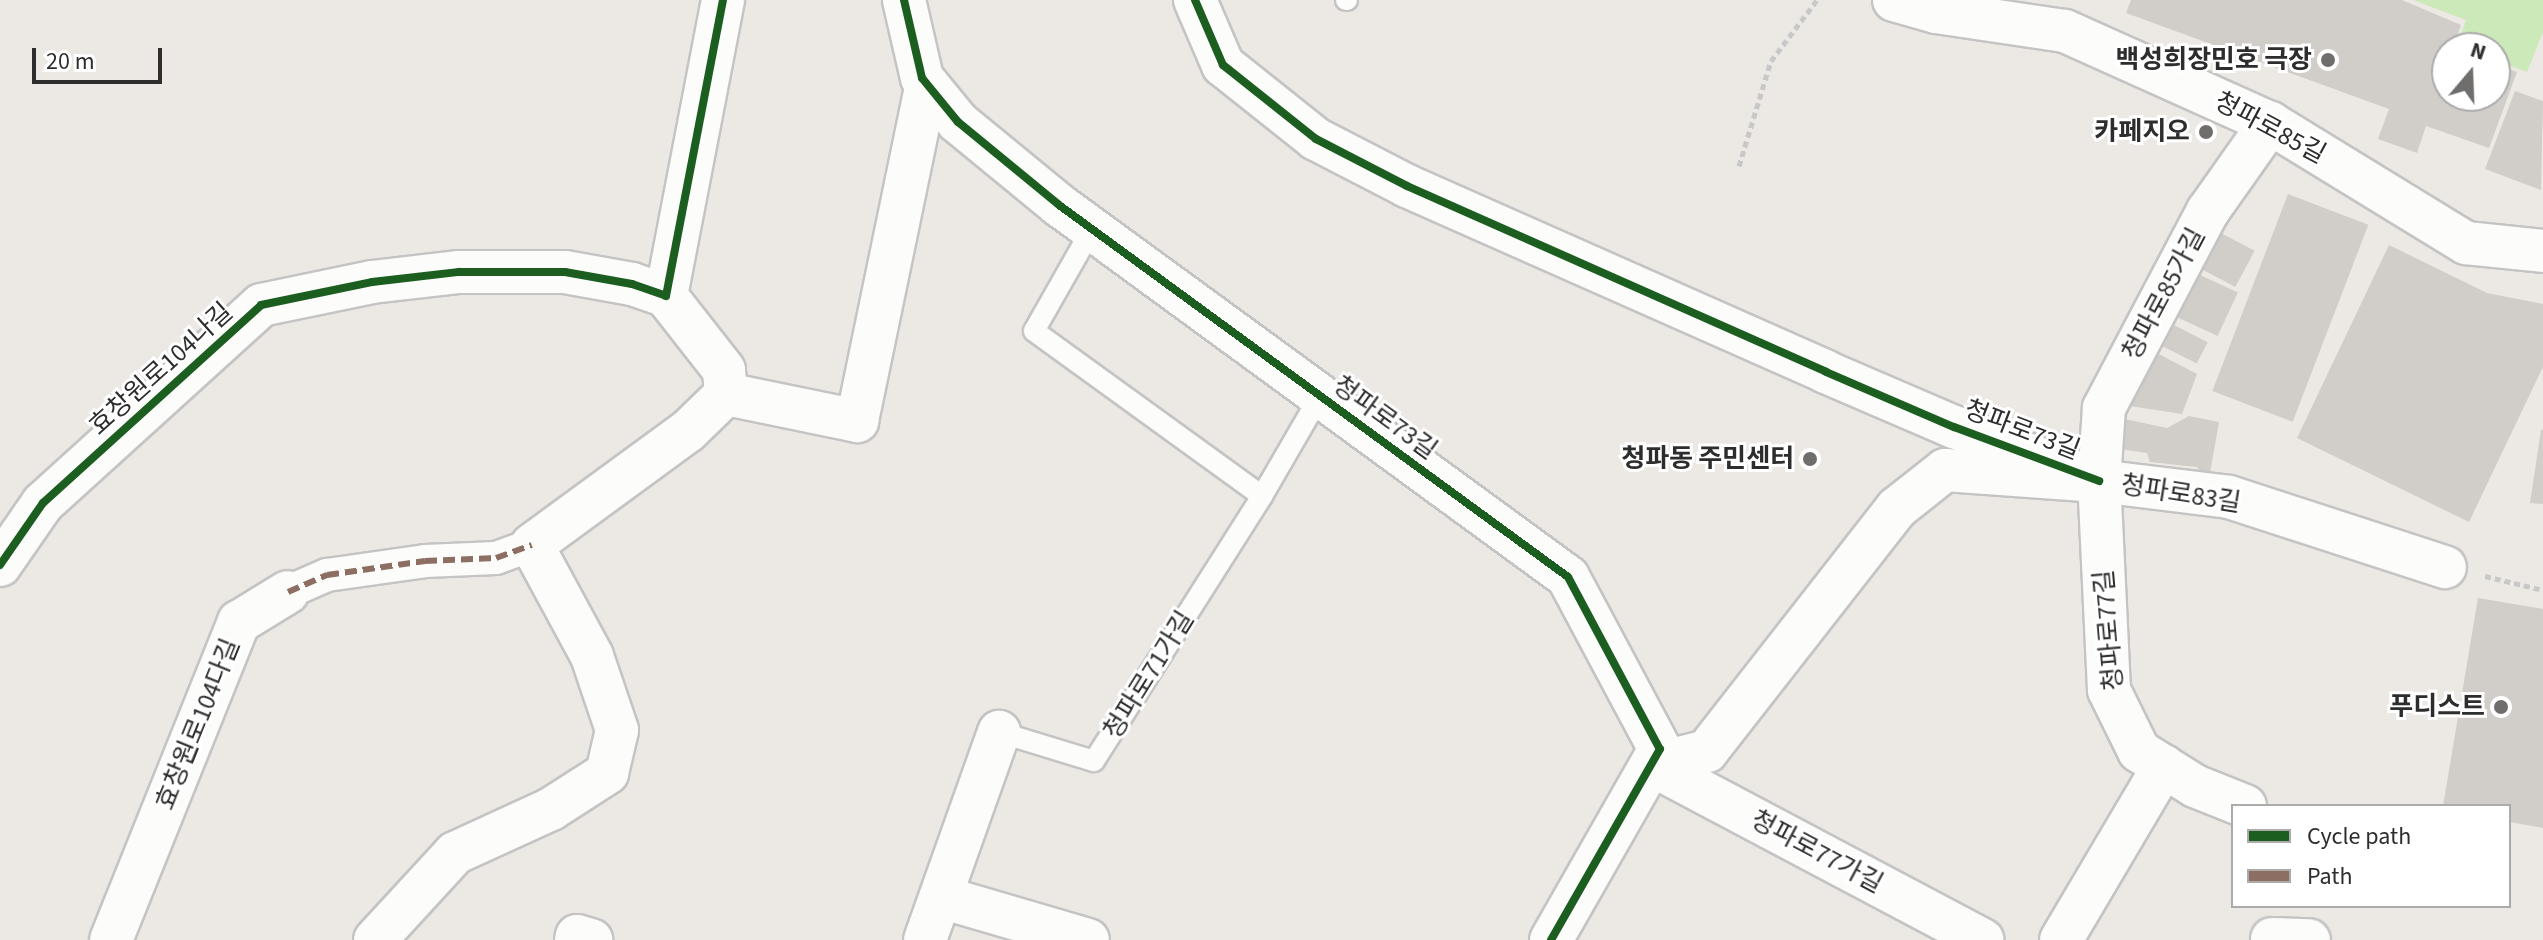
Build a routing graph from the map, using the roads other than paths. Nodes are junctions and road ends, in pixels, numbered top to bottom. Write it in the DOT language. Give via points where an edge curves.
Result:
graph roads {
  1 [pos="723,0"];
  2 [pos="904,0"];
  3 [pos="1195,0"];
  4 [pos="1894,0"];
  5 [pos="927,84"];
  6 [pos="2270,123"];
  7 [pos="1092,229"];
  8 [pos="2543,251"];
  9 [pos="666,296"];
  10 [pos="726,394"];
  11 [pos="1320,396"];
  12 [pos="2099,481"];
  13 [pos="1262,496"];
  14 [pos="532,545"];
  15 [pos="0,565"];
  16 [pos="2445,567"];
  17 [pos="288,592"];
  18 [pos="999,732"];
  19 [pos="1652,765"];
  20 [pos="2164,766"];
  21 [pos="2240,804"];
  22 [pos="941,897"];
  23 [pos="111,940"];
  24 [pos="375,940"];
  25 [pos="576,940"];
  26 [pos="591,940"];
  27 [pos="925,940"];
  28 [pos="1088,940"];
  29 [pos="1551,940"];
  30 [pos="1982,940"];
  31 [pos="2061,940"];
  1 -- 9 [label="street"];
  2 -- 5 [label="street, 청파로73길"];
  3 -- 12 [label="street, 청파로73길" via="1223,65 1316,139 1407,186 1798,359 1954,427"];
  4 -- 6 [label="street, 청파로85길" via="1936,12 2065,31"];
  5 -- 7 [label="street, 청파로73길" via="958,122"];
  5 -- 10 [label="street, 청파로73길" via="857,421"];
  6 -- 8 [label="street, 청파로85길" via="2466,243"];
  6 -- 12 [label="street, 청파로85가길" via="2208,211 2104,408"];
  7 -- 11 [label="street, 청파로73길"];
  7 -- 13 [label="lane" via="1034,331"];
  9 -- 10 [label="street" via="724,370"];
  9 -- 15 [label="street, 효창원로104나길" via="565,272 459,272 372,282 261,305 43,503"];
  10 -- 14 [label="street, 효창원로104다길" via="688,431"];
  11 -- 13 [label="lane, 청파로71가길"];
  11 -- 19 [label="street, 청파로73길" via="1568,577 1660,749"];
  12 -- 16 [label="street, 청파로83길" via="2229,497"];
  12 -- 19 [label="street, 청파로83길" via="1945,470 1897,508 1707,751"];
  12 -- 20 [label="street, 청파로77길" via="2109,690 2139,751"];
  13 -- 18 [label="lane, 청파로71가길" via="1094,761"];
  14 -- 17 [label="street, 효창원로104다길" via="496,558 425,561 327,575"];
  14 -- 24 [label="street" via="592,656 617,730 607,773 551,809 455,853"];
  17 -- 23 [label="street, 효창원로104다길" via="239,622"];
  18 -- 22 [label="street, 청파로71가길"];
  19 -- 29 [label="street"];
  19 -- 30 [label="street, 청파로77가길"];
  20 -- 21 [label="street, 청파로77길" via="2195,786"];
  20 -- 31 [label="street"];
  22 -- 27 [label="street, 청파로71가길"];
  22 -- 28 [label="street"];
  25 -- 26 [label="street"];
}
